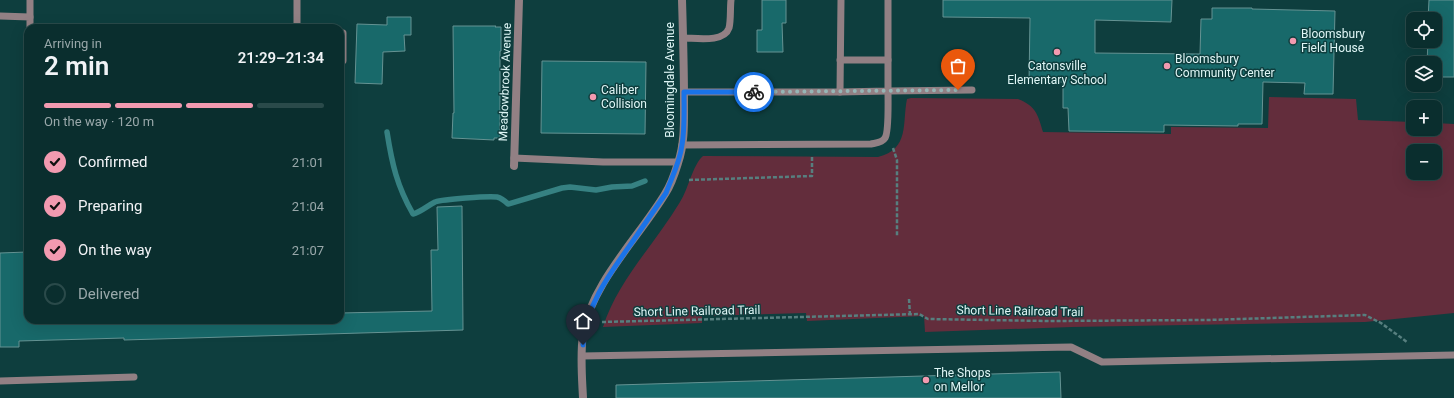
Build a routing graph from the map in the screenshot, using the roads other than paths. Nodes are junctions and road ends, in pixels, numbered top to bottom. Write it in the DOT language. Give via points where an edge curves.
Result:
graph roads {
  1 [pos="30,0"];
  2 [pos="297,0"];
  3 [pos="519,0"];
  4 [pos="682,0"];
  5 [pos="731,0"];
  6 [pos="841,0"];
  7 [pos="888,0"];
  8 [pos="0,16"];
  9 [pos="30,16"];
  10 [pos="30,24"];
  11 [pos="297,24"];
  12 [pos="683,38"];
  13 [pos="840,60"];
  14 [pos="888,60"];
  15 [pos="972,90"];
  16 [pos="888,91"];
  17 [pos="684,92"];
  18 [pos="840,92"];
  19 [pos="682,145"];
  20 [pos="514,162"];
  21 [pos="678,162"];
  22 [pos="1454,355"];
  23 [pos="582,356"];
  24 [pos="134,377"];
  25 [pos="0,381"];
  26 [pos="583,398"];
  1 -- 9 [label="lane"];
  2 -- 11 [label="lane"];
  3 -- 20 [label="street, Meadowbrook Avenue"];
  4 -- 12 [label="street, Bloomingdale Avenue"];
  5 -- 12 [label="lane" via="729,28 725,34 719,38"];
  6 -- 13 [label="lane"];
  7 -- 14 [label="lane"];
  8 -- 9 [label="lane"];
  9 -- 10 [label="lane"];
  12 -- 17 [label="street, Bloomingdale Avenue"];
  13 -- 14 [label="lane"];
  13 -- 18 [label="lane"];
  14 -- 16 [label="lane"];
  15 -- 16 [label="lane"];
  16 -- 18 [label="lane"];
  16 -- 19 [label="lane" via="887,131 885,139 879,143"];
  17 -- 18 [label="lane"];
  17 -- 19 [label="street, Bloomingdale Avenue"];
  19 -- 21 [label="street, Bloomingdale Avenue"];
  20 -- 21 [label="lane"];
  21 -- 23 [label="street, Bloomingdale Avenue" via="666,193 599,293 583,334"];
  22 -- 23 [label="lane" via="1102,362 1071,347"];
  23 -- 26 [label="street, Bloomingdale Avenue"];
  24 -- 25 [label="lane"];
}
